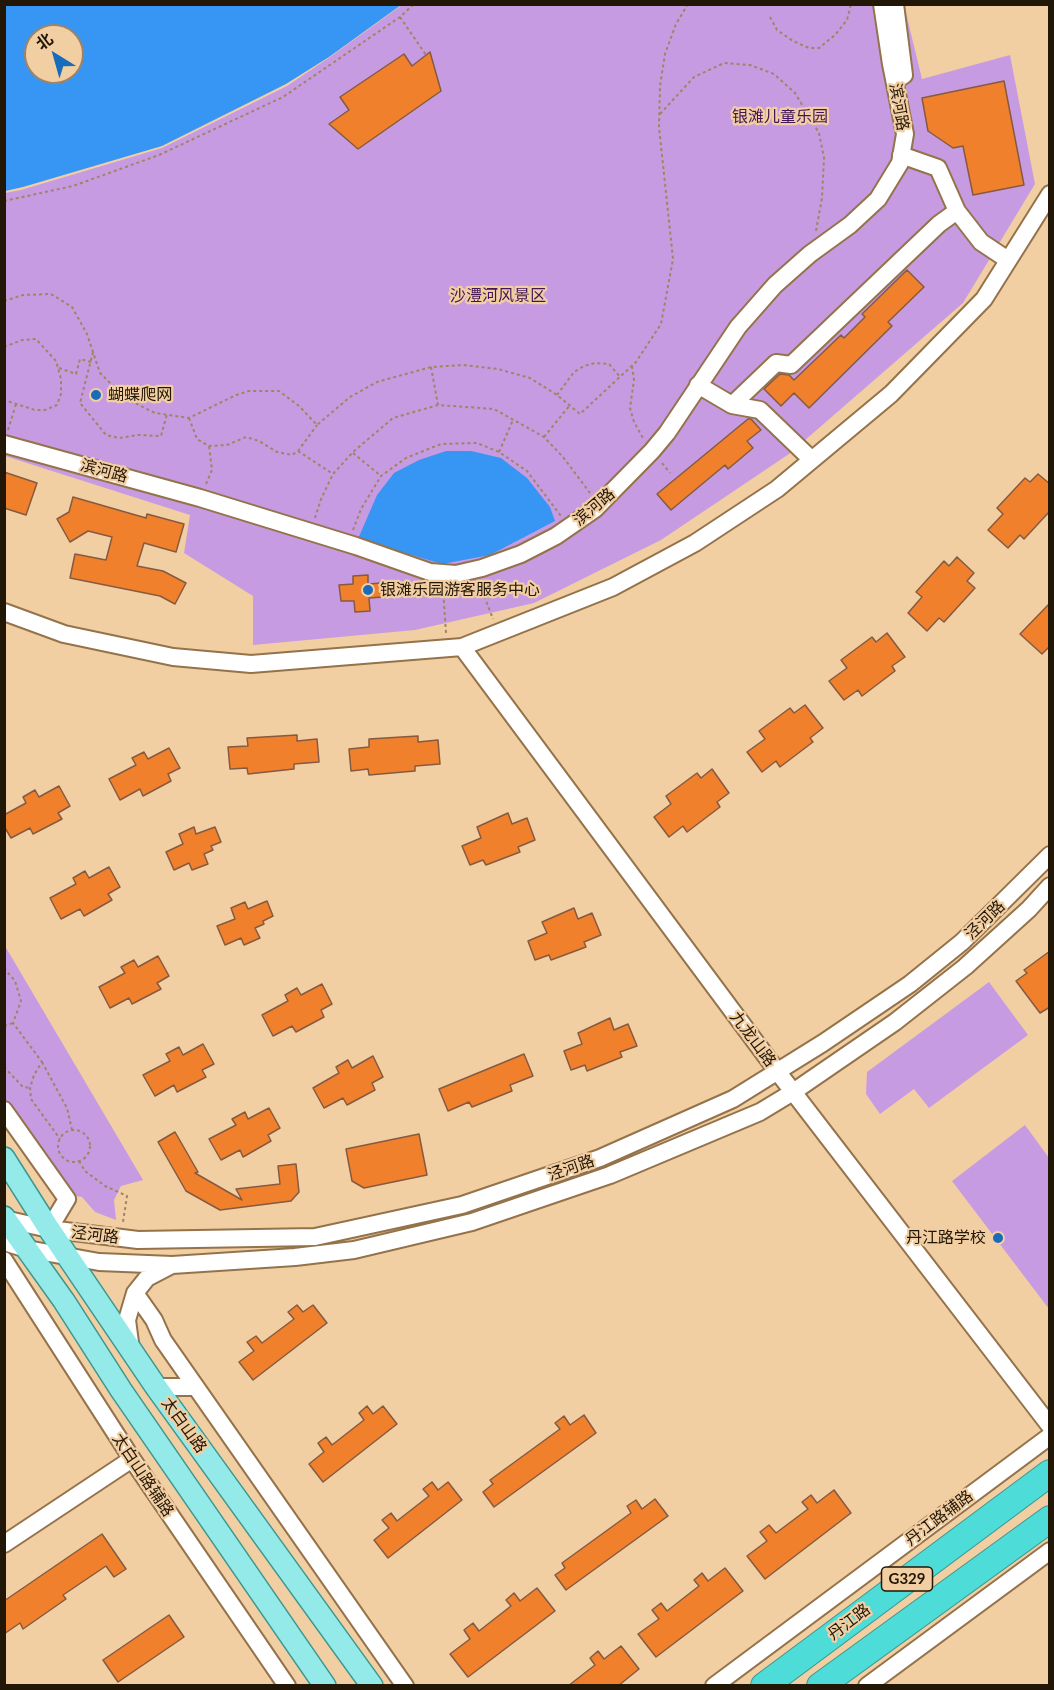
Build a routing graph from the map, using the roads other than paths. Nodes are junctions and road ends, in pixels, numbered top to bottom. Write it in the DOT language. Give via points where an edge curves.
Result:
graph roads {
  1 [pos="882,4"];
  2 [pos="895,4"];
  3 [pos="894,82"];
  4 [pos="902,155"];
  5 [pos="1050,194"];
  6 [pos="957,211"];
  7 [pos="1008,261"];
  8 [pos="698,385"];
  9 [pos="732,405"];
  10 [pos="6,438"];
  11 [pos="812,460"];
  12 [pos="4,612"];
  13 [pos="455,647"];
  14 [pos="1050,855"];
  15 [pos="1050,886"];
  16 [pos="777,1071"];
  17 [pos="793,1092"];
  18 [pos="4,1110"];
  19 [pos="4,1158"];
  20 [pos="5,1218"];
  21 [pos="49,1229"];
  22 [pos="4,1242"];
  23 [pos="27,1249"];
  24 [pos="68,1256"];
  25 [pos="4,1260"];
  26 [pos="172,1265"];
  27 [pos="135,1293"];
  28 [pos="132,1351"];
  29 [pos="156,1387"];
  30 [pos="196,1387"];
  31 [pos="121,1390"];
  32 [pos="109,1423"];
  33 [pos="1050,1426"];
  34 [pos="1050,1436"];
  35 [pos="132,1459"];
  36 [pos="1050,1473"];
  37 [pos="1050,1519"];
  38 [pos="4,1544"];
  39 [pos="1050,1551"];
  40 [pos="287,1686"];
  41 [pos="325,1686"];
  42 [pos="372,1686"];
  43 [pos="405,1686"];
  44 [pos="714,1686"];
  45 [pos="764,1686"];
  46 [pos="820,1686"];
  47 [pos="867,1686"];
  1 -- 3 [label="street, 滨河路"];
  2 -- 3 [label="street" via="904,75"];
  3 -- 4 [label="street, 滨河路" via="905,134"];
  4 -- 6 [label="street" via="938,168"];
  4 -- 8 [label="street, 滨河路" via="878,199 775,285 738,327"];
  5 -- 7 [label="street"];
  6 -- 7 [label="street" via="981,242"];
  6 -- 9 [label="street" via="791,365 776,363"];
  7 -- 11 [label="street" via="984,299 891,394"];
  8 -- 9 [label="street"];
  8 -- 10 [label="street, 滨河路" via="667,433 599,505 556,536 521,554 456,573 430,572"];
  9 -- 11 [label="street" via="760,410"];
  11 -- 13 [label="street" via="777,489 695,543 613,587"];
  12 -- 13 [label="street" via="64,634 173,657 251,664"];
  13 -- 16 [label="street, 九龙山路"];
  14 -- 16 [label="street, 泾河路" via="962,942 910,984"];
  15 -- 17 [label="street, 泾河路" via="965,967 896,1022"];
  16 -- 17 [label="street, 九龙山路"];
  16 -- 21 [label="street, 泾河路" via="733,1099 600,1158 462,1204 315,1237 138,1240"];
  17 -- 26 [label="street, 泾河路" via="760,1112 610,1175 472,1222 354,1250"];
  17 -- 33 [label="street, 九龙山路"];
  18 -- 21 [label="street" via="67,1199"];
  19 -- 21 [label="main road, 太白山路"];
  20 -- 21 [label="street, 泾河路"];
  20 -- 23 [label="main road, 太白山路"];
  21 -- 24 [label="main road, 太白山路"];
  22 -- 23 [label="street, 泾河路"];
  23 -- 24 [label="street, 泾河路"];
  23 -- 31 [label="main road, 太白山路"];
  24 -- 26 [label="street, 泾河路" via="99,1262"];
  24 -- 28 [label="main road, 太白山路"];
  25 -- 32 [label="street, 太白山路辅路"];
  26 -- 27 [label="street" via="147,1278"];
  27 -- 28 [label="street" via="127,1320"];
  27 -- 30 [label="street"];
  28 -- 29 [label="main road, 太白山路"];
  29 -- 30 [label="street"];
  29 -- 42 [label="main road, 太白山路"];
  30 -- 43 [label="street"];
  31 -- 32 [label="street"];
  31 -- 41 [label="main road, 太白山路"];
  32 -- 35 [label="street, 太白山路辅路"];
  34 -- 44 [label="street, 丹江路辅路"];
  35 -- 38 [label="street"];
  35 -- 40 [label="street, 太白山路辅路"];
  36 -- 45 [label="highway, 丹江路 / G329"];
  37 -- 46 [label="highway, 丹江路 / G329"];
  39 -- 47 [label="street"];
}
